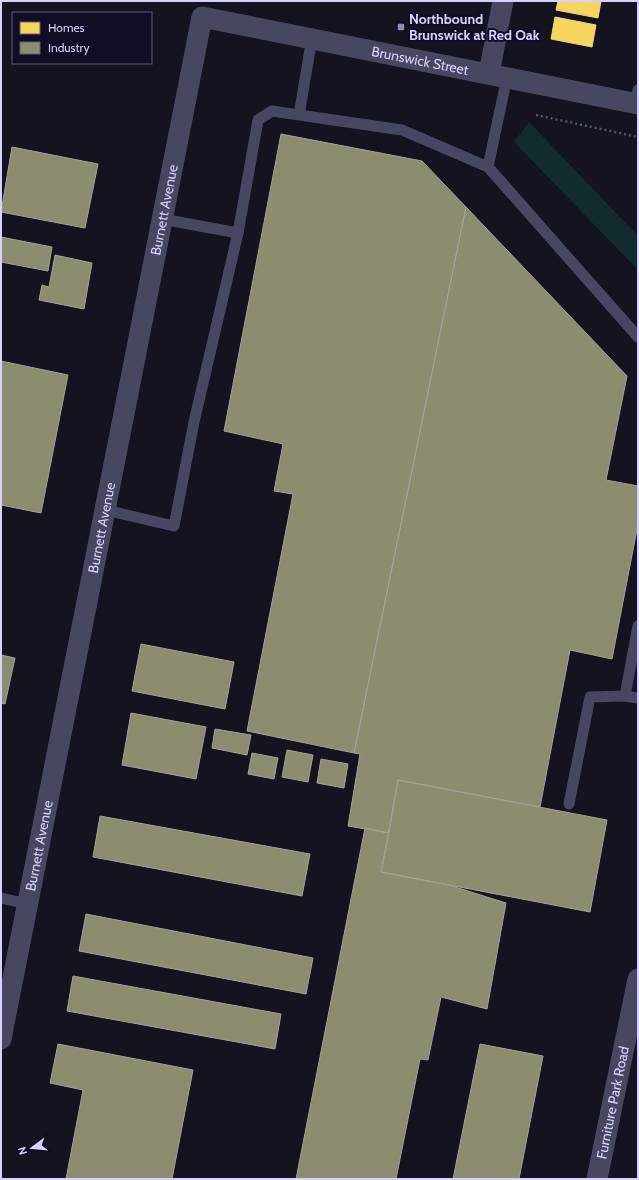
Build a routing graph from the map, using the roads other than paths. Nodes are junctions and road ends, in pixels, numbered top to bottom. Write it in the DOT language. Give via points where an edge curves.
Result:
graph roads {
  1 [pos="503,1"];
  2 [pos="202,17"];
  3 [pos="312,38"];
  4 [pos="498,75"];
  5 [pos="637,99"];
  6 [pos="299,115"];
  7 [pos="488,167"];
  8 [pos="162,219"];
  9 [pos="238,233"];
  10 [pos="638,337"];
  11 [pos="105,510"];
  12 [pos="638,626"];
  13 [pos="625,696"];
  14 [pos="638,698"];
  15 [pos="569,804"];
  16 [pos="1,898"];
  17 [pos="28,904"];
  18 [pos="638,979"];
  19 [pos="4,1007"];
  20 [pos="1,1039"];
  21 [pos="598,1179"];
  1 -- 4 [label="street"];
  2 -- 3 [label="street, Brunswick Street"];
  2 -- 8 [label="street, Burnett Avenue"];
  3 -- 4 [label="street, Brunswick Street"];
  3 -- 6 [label="lane"];
  4 -- 5 [label="street, Brunswick Street"];
  4 -- 7 [label="lane"];
  6 -- 7 [label="lane" via="402,130"];
  6 -- 9 [label="lane" via="272,111 258,120"];
  7 -- 10 [label="lane"];
  8 -- 9 [label="lane"];
  8 -- 11 [label="street, Burnett Avenue"];
  9 -- 11 [label="lane" via="194,422 174,526"];
  11 -- 17 [label="street, Burnett Avenue"];
  12 -- 13 [label="lane"];
  13 -- 14 [label="lane"];
  13 -- 15 [label="lane" via="590,696"];
  16 -- 17 [label="lane"];
  17 -- 19 [label="street, Burnett Avenue"];
  18 -- 21 [label="street, Furniture Park Road"];
  19 -- 20 [label="street, Burnett Avenue"];
}
